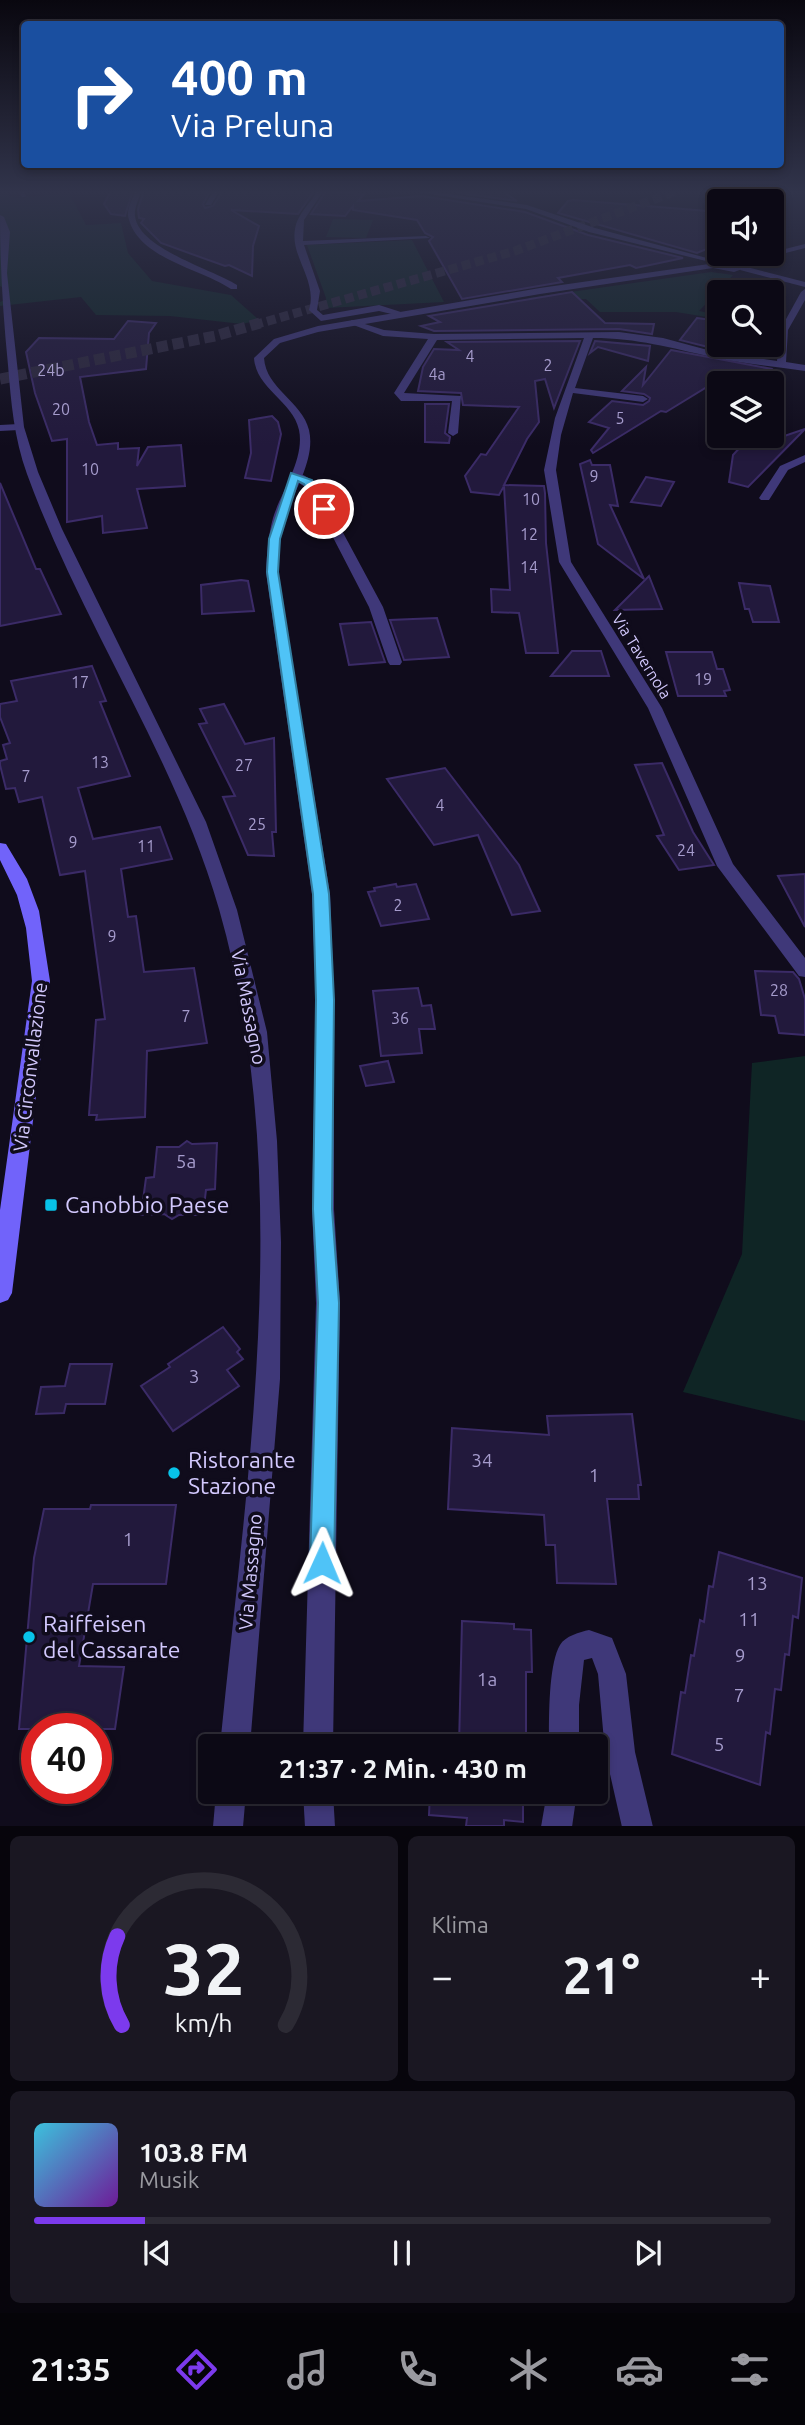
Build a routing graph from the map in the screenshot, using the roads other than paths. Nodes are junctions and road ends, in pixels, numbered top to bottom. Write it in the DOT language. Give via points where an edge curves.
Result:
graph roads {
  1 [pos="4,275"];
  2 [pos="213,275"];
  3 [pos="310,275"];
  4 [pos="641,275"];
  5 [pos="774,275"];
  6 [pos="805,285"];
  7 [pos="234,287"];
  8 [pos="805,292"];
  9 [pos="401,315"];
  10 [pos="352,323"];
  11 [pos="590,335"];
  12 [pos="434,337"];
  13 [pos="781,364"];
  14 [pos="805,368"];
  15 [pos="570,390"];
  16 [pos="643,399"];
  17 [pos="9,427"];
  18 [pos="453,433"];
  19 [pos="805,458"];
  20 [pos="294,475"];
  21 [pos="765,498"];
  22 [pos="395,662"];
  23 [pos="0,848"];
  24 [pos="805,971"];
  25 [pos="0,1293"];
  26 [pos="236,1734"];
  27 [pos="318,1734"];
  28 [pos="564,1734"];
  29 [pos="230,1804"];
  30 [pos="319,1804"];
  31 [pos="560,1804"];
  32 [pos="228,1826"];
  33 [pos="320,1826"];
  34 [pos="556,1826"];
  35 [pos="638,1826"];
  1 -- 17 [label="street, Via Massagno" via="14,367"];
  2 -- 7 [label="street"];
  3 -- 9 [label="street" via="318,298 313,310 321,318 374,309"];
  4 -- 9 [label="street"];
  5 -- 6 [label="street"];
  8 -- 13 [label="street" via="785,330"];
  9 -- 10 [label="street"];
  10 -- 12 [label="street" via="383,333"];
  10 -- 20 [label="street" via="289,337 259,358 261,372 304,430"];
  11 -- 12 [label="street"];
  11 -- 13 [label="street" via="643,337 714,355"];
  11 -- 15 [label="street, Via Tavernola"];
  12 -- 18 [label="street" via="399,393 401,398 457,398"];
  13 -- 14 [label="street"];
  15 -- 16 [label="street"];
  15 -- 24 [label="street, Via Tavernola" via="553,435 550,473 565,562 654,708 725,866"];
  17 -- 26 [label="street, Via Massagno" via="198,822 229,910 257,1032 267,1141 268,1379"];
  19 -- 21 [label="street" via="784,468"];
  20 -- 22 [label="street" via="308,482 319,500 376,607"];
  20 -- 27 [label="street" via="274,539 272,572 322,921 323,1209 328,1303"];
  23 -- 25 [label="main road, Via Circonvallazione" via="18,875 32,911 41,981"];
  28 -- 35 [label="street" via="571,1653 592,1643 602,1648 611,1667 620,1752"];
  29 -- 32 [label="street"];
  30 -- 33 [label="street"];
  31 -- 34 [label="street"];
}
